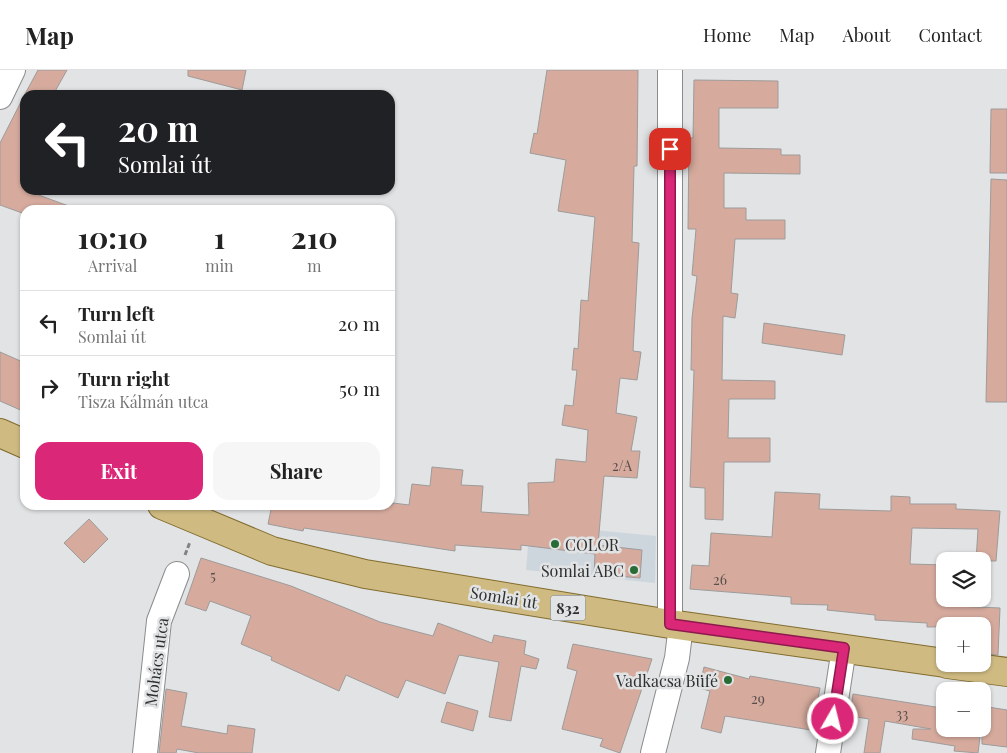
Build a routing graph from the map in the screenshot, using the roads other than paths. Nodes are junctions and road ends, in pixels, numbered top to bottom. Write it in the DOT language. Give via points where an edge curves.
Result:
graph roads {
  1 [pos="13,70"];
  2 [pos="670,70"];
  3 [pos="0,96"];
  4 [pos="0,433"];
  5 [pos="20,442"];
  6 [pos="173,510"];
  7 [pos="177,574"];
  8 [pos="676,624"];
  9 [pos="844,648"];
  10 [pos="936,662"];
  11 [pos="991,670"];
  12 [pos="1007,672"];
  13 [pos="145,753"];
  14 [pos="653,753"];
  15 [pos="828,753"];
  1 -- 3 [label="street"];
  2 -- 8 [label="street"];
  4 -- 5 [label="main road"];
  6 -- 8 [label="main road, Somlai út / 832" via="272,551 365,574"];
  7 -- 13 [label="street, Mohács utca" via="159,621"];
  8 -- 9 [label="main road, Somlai út / 832"];
  8 -- 14 [label="street" via="677,658"];
  9 -- 10 [label="main road, Somlai út / 832"];
  9 -- 15 [label="street"];
  11 -- 12 [label="main road, Somlai út / 832"];
}
